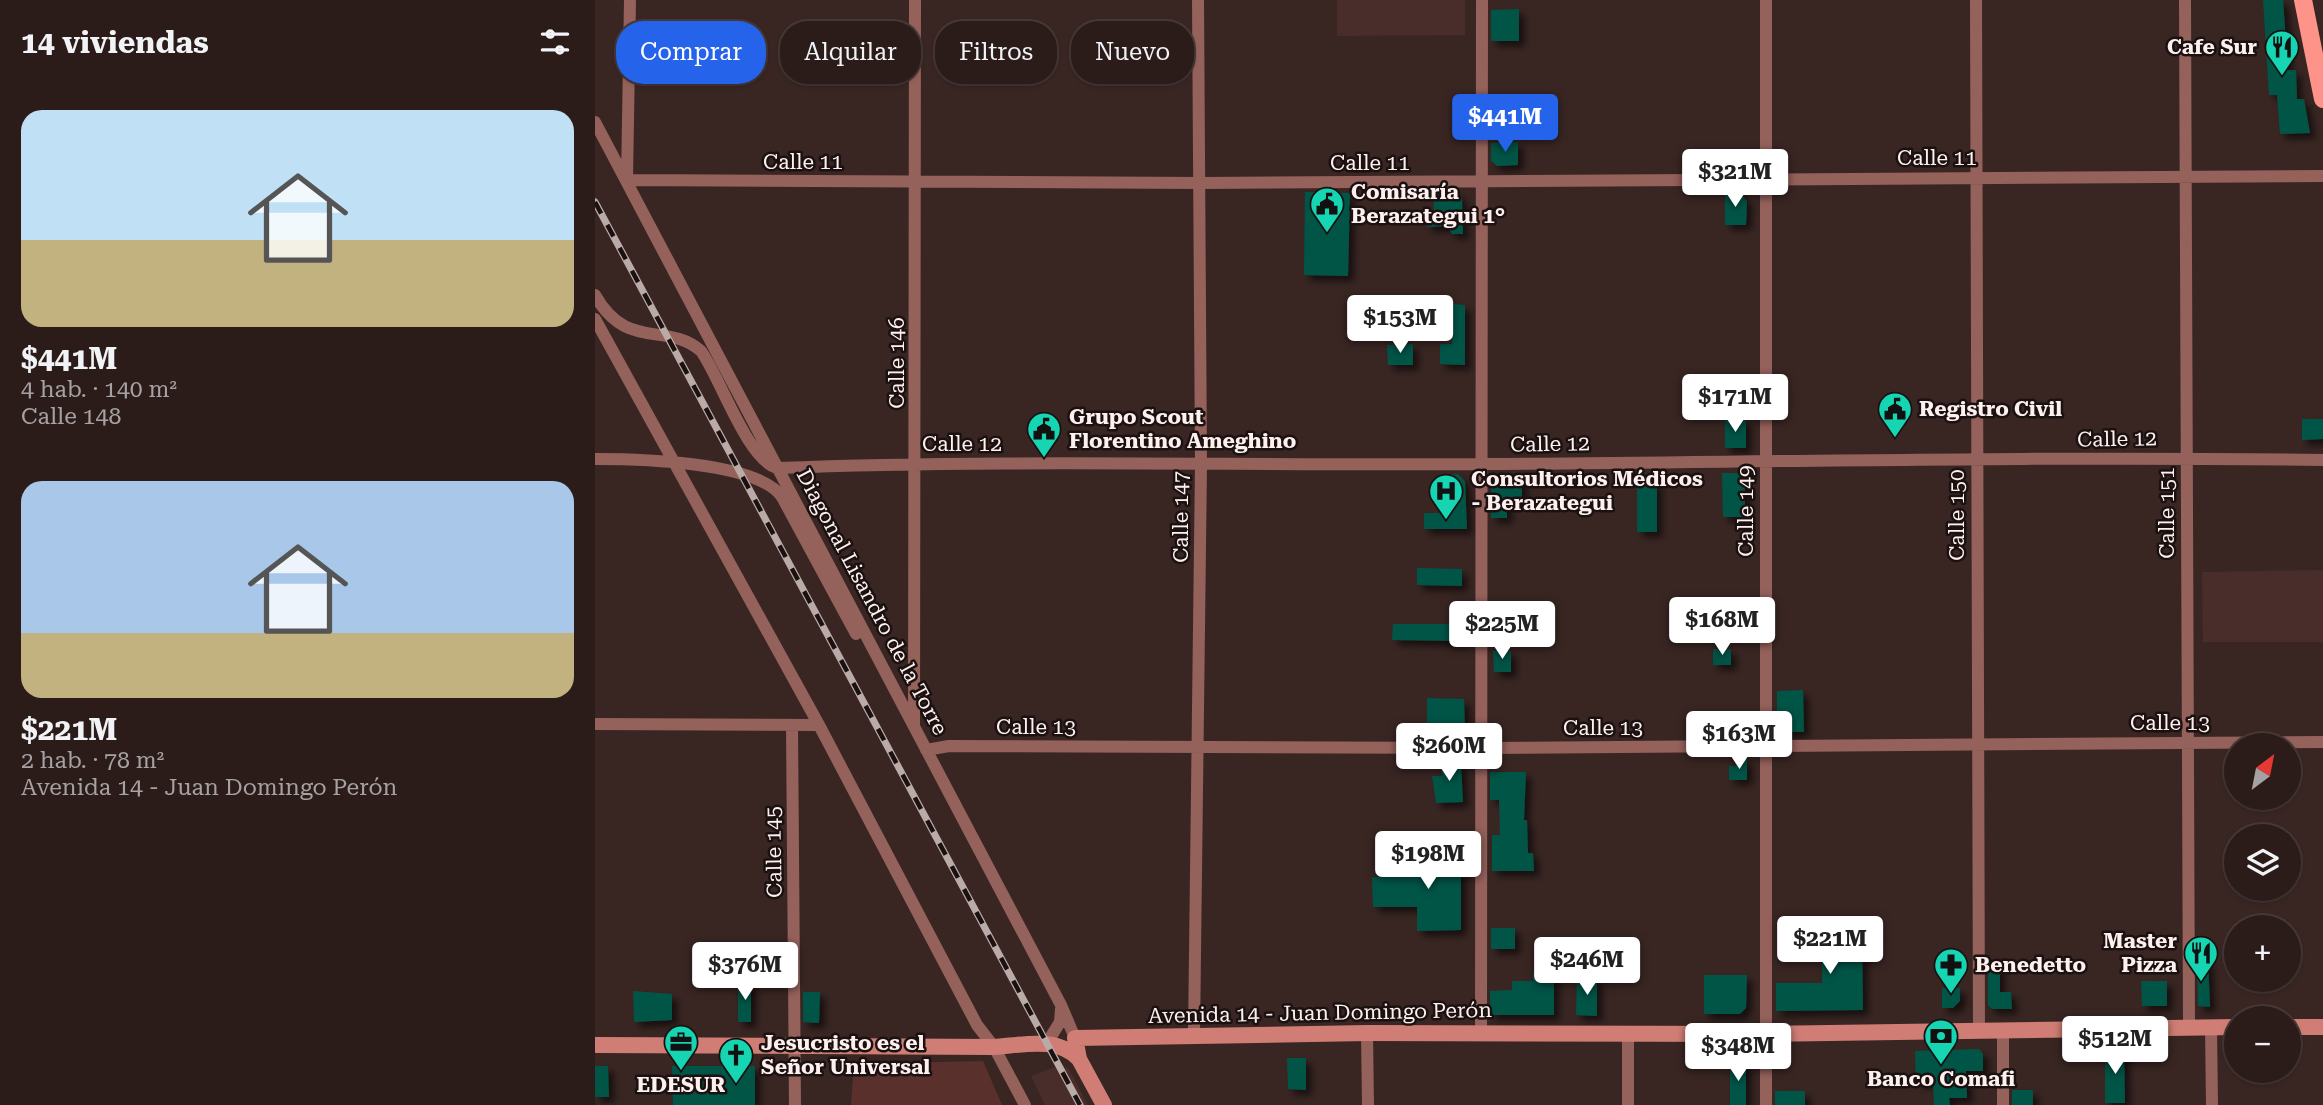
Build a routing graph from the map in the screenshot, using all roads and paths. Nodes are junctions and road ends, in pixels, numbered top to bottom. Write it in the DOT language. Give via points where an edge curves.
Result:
graph roads {
  1 [pos="630,0"];
  2 [pos="915,0"];
  3 [pos="1198,0"];
  4 [pos="1482,0"];
  5 [pos="1766,0"];
  6 [pos="1976,0"];
  7 [pos="2185,0"];
  8 [pos="2303,0"];
  9 [pos="2323,99"];
  10 [pos="595,122"];
  11 [pos="2184,176"];
  12 [pos="2323,176"];
  13 [pos="1977,177"];
  14 [pos="1767,178"];
  15 [pos="627,180"];
  16 [pos="1482,181"];
  17 [pos="916,182"];
  18 [pos="1201,183"];
  19 [pos="595,295"];
  20 [pos="595,319"];
  21 [pos="2186,458"];
  22 [pos="595,459"];
  23 [pos="1976,460"];
  24 [pos="2323,460"];
  25 [pos="673,461"];
  26 [pos="1765,461"];
  27 [pos="916,463"];
  28 [pos="1201,464"];
  29 [pos="1482,464"];
  30 [pos="777,468"];
  31 [pos="595,724"];
  32 [pos="792,725"];
  33 [pos="819,725"];
  34 [pos="913,726"];
  35 [pos="2186,742"];
  36 [pos="2323,742"];
  37 [pos="1977,743"];
  38 [pos="1767,746"];
  39 [pos="1199,747"];
  40 [pos="1481,748"];
  41 [pos="926,750"];
  42 [pos="1061,1005"];
  43 [pos="2189,1026"];
  44 [pos="2211,1027"];
  45 [pos="2224,1027"];
  46 [pos="2301,1027"];
  47 [pos="2323,1027"];
  48 [pos="1979,1030"];
  49 [pos="2003,1031"];
  50 [pos="1481,1032"];
  51 [pos="1367,1033"];
  52 [pos="1628,1034"];
  53 [pos="1766,1034"];
  54 [pos="1194,1035"];
  55 [pos="1075,1038"];
  56 [pos="1047,1043"];
  57 [pos="595,1045"];
  58 [pos="795,1045"];
  59 [pos="994,1047"];
  60 [pos="1079,1059"];
  61 [pos="795,1105"];
  62 [pos="1025,1105"];
  63 [pos="1104,1105"];
  64 [pos="1368,1105"];
  65 [pos="1628,1105"];
  66 [pos="1766,1105"];
  67 [pos="2003,1105"];
  68 [pos="2212,1105"];
  1 -- 15 [label="street"];
  2 -- 17 [label="street, Calle 146"];
  3 -- 18 [label="street, Calle 147"];
  4 -- 16 [label="street"];
  5 -- 14 [label="street, Calle 149"];
  6 -- 13 [label="street, Calle 150"];
  7 -- 11 [label="street, Calle 151"];
  8 -- 9 [label="main road"];
  10 -- 15 [label="street, Diagonal Lisandro de la Torre"];
  11 -- 12 [label="street, Calle 11"];
  11 -- 13 [label="street, Calle 11"];
  11 -- 21 [label="street, Calle 151"];
  13 -- 14 [label="street, Calle 11"];
  13 -- 23 [label="street, Calle 150"];
  14 -- 16 [label="street, Calle 11"];
  14 -- 26 [label="street, Calle 149"];
  15 -- 17 [label="street, Calle 11"];
  15 -- 30 [label="street, Diagonal Lisandro de la Torre"];
  16 -- 18 [label="street, Calle 11"];
  16 -- 29 [label="street"];
  17 -- 18 [label="street, Calle 11"];
  17 -- 27 [label="street, Calle 146"];
  18 -- 28 [label="street, Calle 147"];
  19 -- 30 [label="street" via="608,316 624,327 697,348 755,447 766,463"];
  20 -- 25 [label="street"];
  21 -- 23 [label="street, Calle 12"];
  21 -- 24 [label="street, Calle 12"];
  21 -- 35 [label="street, Calle 151"];
  22 -- 25 [label="street"];
  23 -- 26 [label="street, Calle 12"];
  23 -- 37 [label="street, Calle 150"];
  25 -- 33 [label="street"];
  25 -- 34 [label="street" via="749,478 778,491 837,602"];
  26 -- 29 [label="street, Calle 12"];
  26 -- 38 [label="street, Calle 149"];
  27 -- 28 [label="street, Calle 12"];
  27 -- 30 [label="street, Calle 12"];
  27 -- 34 [label="street, Calle 146"];
  28 -- 29 [label="street, Calle 12"];
  28 -- 39 [label="street, Calle 147"];
  29 -- 40 [label="street"];
  30 -- 34 [label="street, Diagonal Lisandro de la Torre"];
  31 -- 32 [label="street"];
  32 -- 33 [label="street"];
  32 -- 58 [label="street, Calle 145"];
  33 -- 59 [label="street" via="977,1025"];
  34 -- 41 [label="street, Diagonal Lisandro de la Torre"];
  35 -- 36 [label="street, Calle 13"];
  35 -- 37 [label="street, Calle 13"];
  35 -- 43 [label="street, Calle 151"];
  37 -- 38 [label="street, Calle 13"];
  37 -- 48 [label="street, Calle 150"];
  38 -- 40 [label="street, Calle 13"];
  38 -- 53 [label="street, Calle 149"];
  39 -- 40 [label="street, Calle 13"];
  39 -- 41 [label="street, Calle 13" via="949,746"];
  39 -- 54 [label="street, Calle 147"];
  40 -- 50 [label="street"];
  41 -- 42 [label="street, Diagonal Lisandro de la Torre"];
  42 -- 55 [label="street, Diagonal Lisandro de la Torre"];
  42 -- 56 [label="street" via="1060,1022"];
  43 -- 44 [label="main road, Avenida 14 - Juan Domingo Perón"];
  43 -- 49 [label="main road, Avenida 14 - Juan Domingo Perón"];
  44 -- 45 [label="main road, Avenida 14 - Juan Domingo Perón"];
  44 -- 68 [label="street"];
  46 -- 47 [label="main road"];
  48 -- 49 [label="main road, Avenida 14 - Juan Domingo Perón"];
  48 -- 53 [label="main road, Avenida 14 - Juan Domingo Perón"];
  49 -- 67 [label="street"];
  50 -- 51 [label="main road, Avenida 14 - Juan Domingo Perón"];
  50 -- 52 [label="main road, Avenida 14 - Juan Domingo Perón"];
  51 -- 54 [label="main road, Avenida 14 - Juan Domingo Perón"];
  51 -- 64 [label="street"];
  52 -- 53 [label="main road, Avenida 14 - Juan Domingo Perón"];
  52 -- 65 [label="street"];
  53 -- 66 [label="street, Calle 149"];
  54 -- 55 [label="main road, Avenida 14 - Juan Domingo Perón"];
  55 -- 60 [label="main road, Diagonal Lisandro de la Torre"];
  56 -- 59 [label="main road"];
  56 -- 60 [label="main road"];
  57 -- 58 [label="main road"];
  58 -- 59 [label="main road"];
  58 -- 61 [label="street, Calle 145"];
  59 -- 62 [label="street"];
  60 -- 63 [label="main road, Diagonal Lisandro de la Torre"];
}
